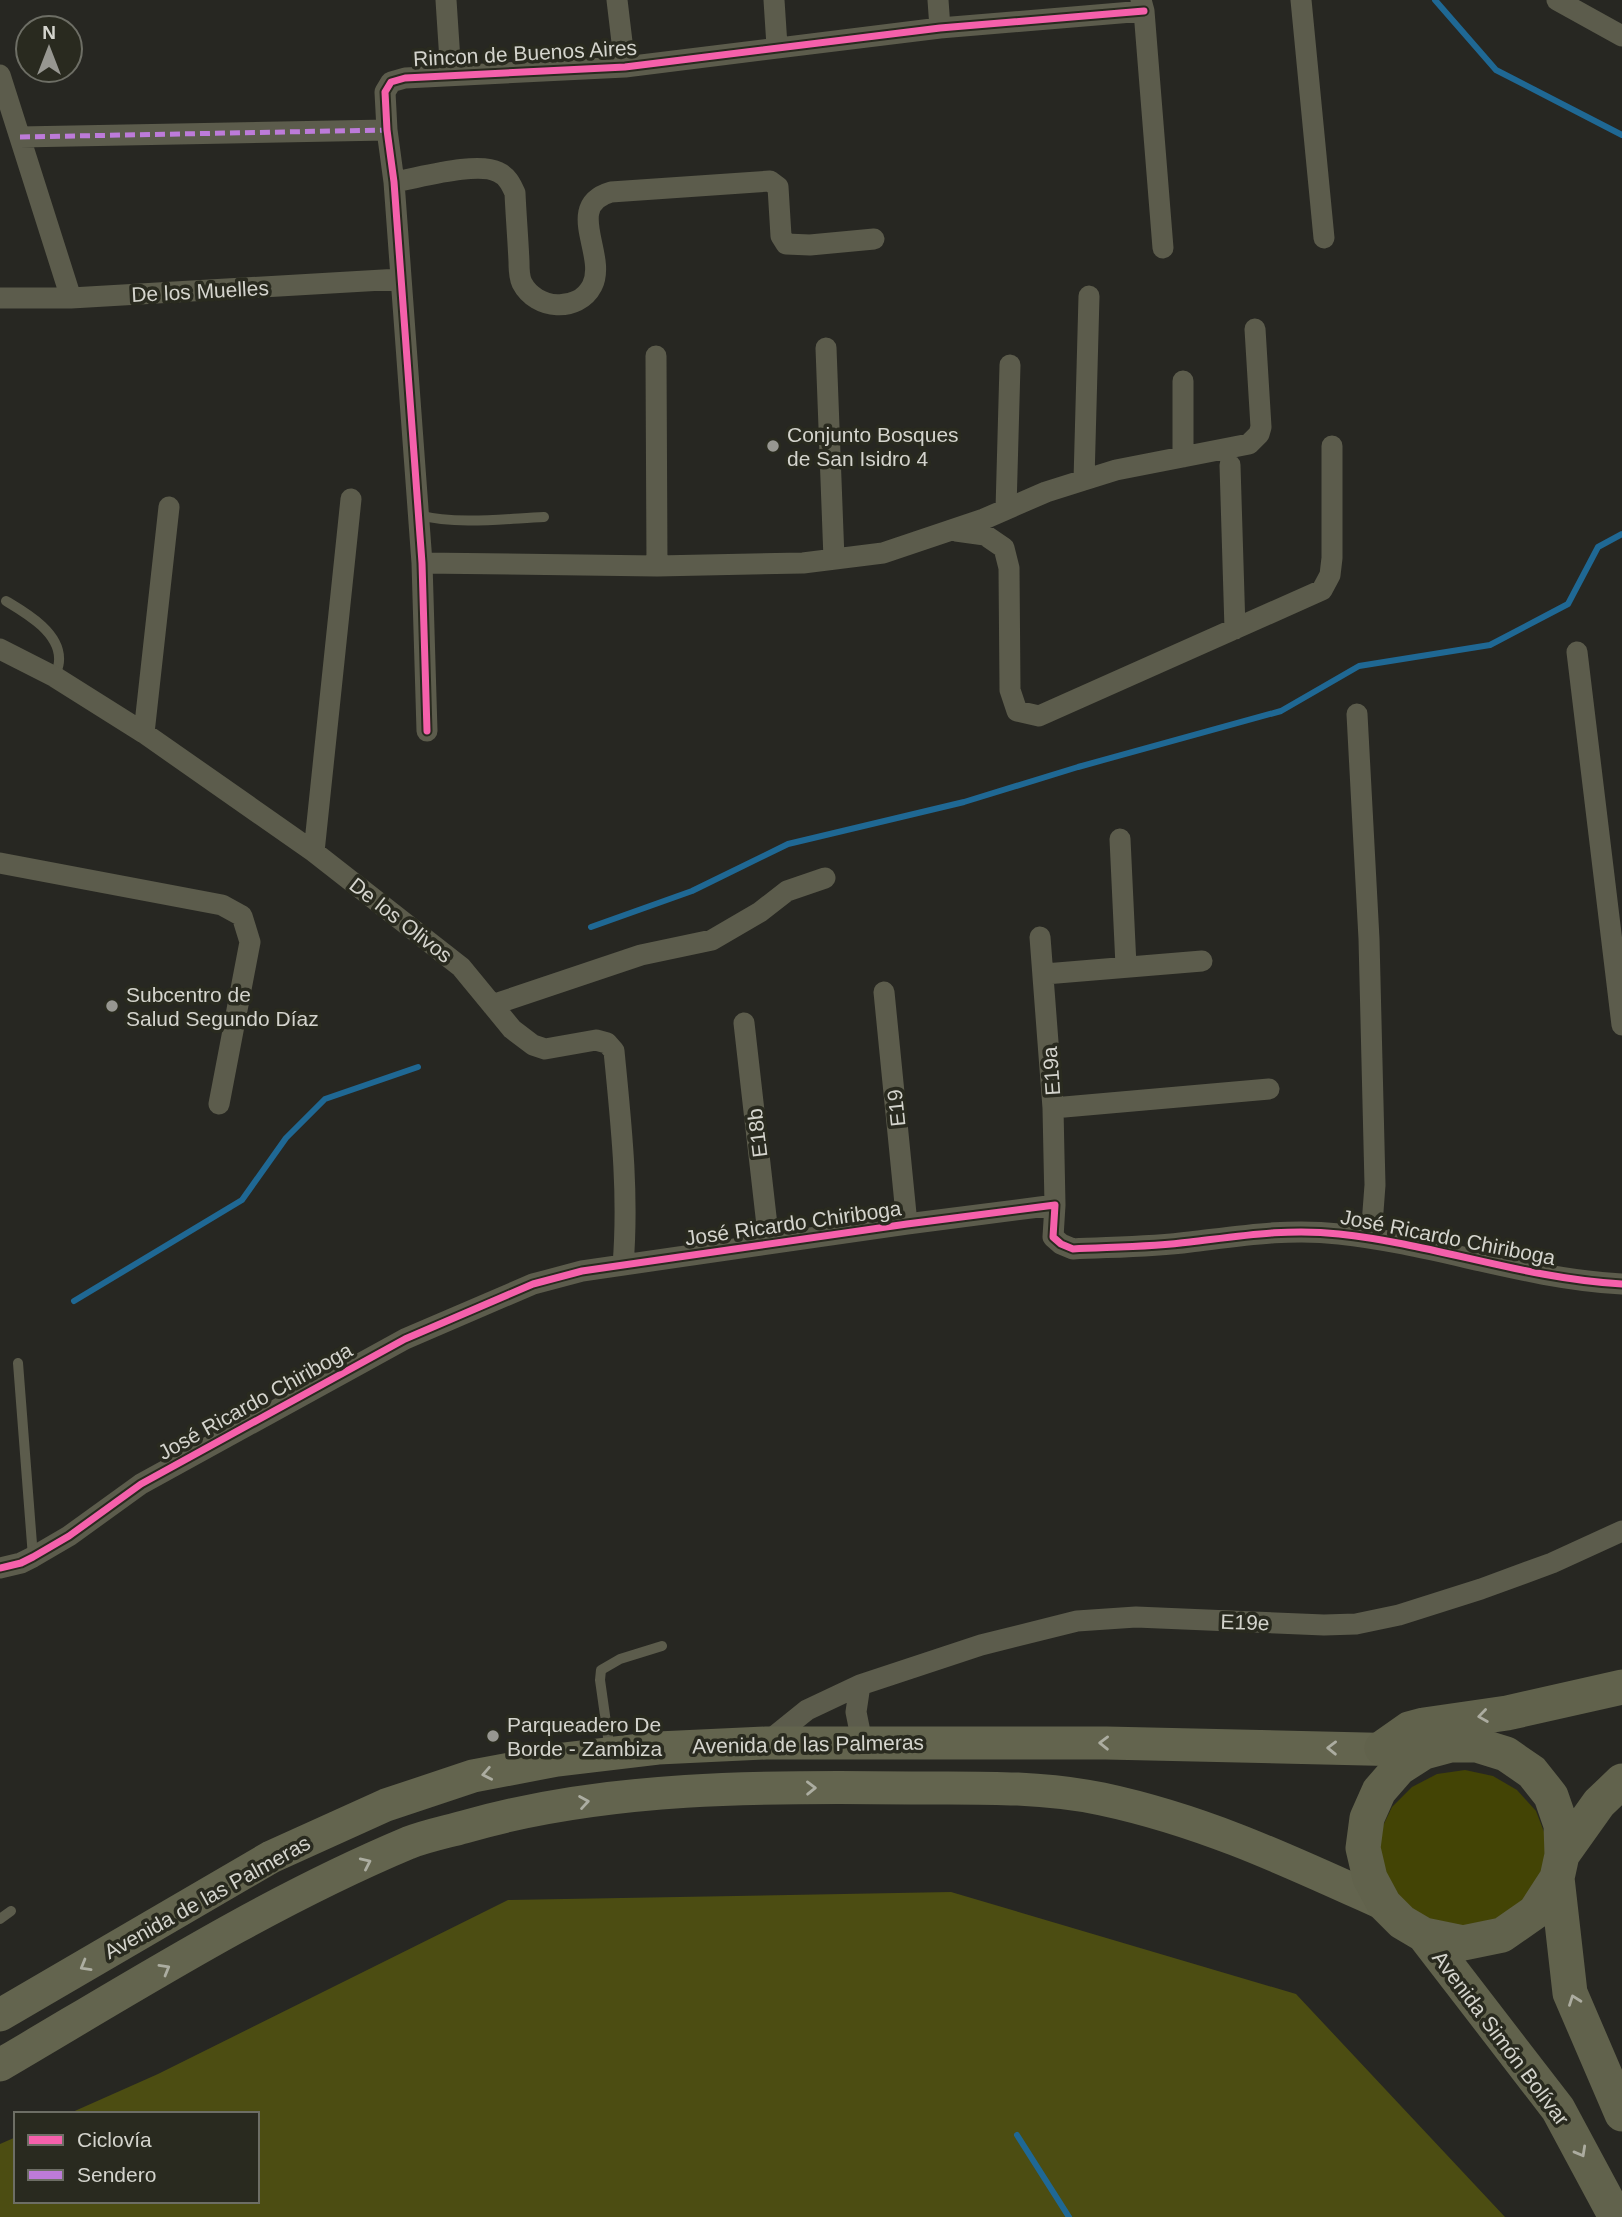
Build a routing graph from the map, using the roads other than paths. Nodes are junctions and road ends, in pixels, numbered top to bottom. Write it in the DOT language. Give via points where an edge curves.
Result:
graph roads {
  1 [pos="446,0"];
  2 [pos="617,0"];
  3 [pos="774,0"];
  4 [pos="938,0"];
  5 [pos="1301,0"];
  6 [pos="1557,0"];
  7 [pos="1143,5"];
  8 [pos="940,28"];
  9 [pos="1622,36"];
  10 [pos="777,46"];
  11 [pos="625,66"];
  12 [pos="0,75"];
  13 [pos="451,76"];
  14 [pos="387,130"];
  15 [pos="20,137"];
  16 [pos="394,182"];
  17 [pos="1324,238"];
  18 [pos="874,239"];
  19 [pos="1163,248"];
  20 [pos="400,279"];
  21 [pos="1089,296"];
  22 [pos="0,298"];
  23 [pos="71,298"];
  24 [pos="1255,328"];
  25 [pos="826,348"];
  26 [pos="656,356"];
  27 [pos="1010,365"];
  28 [pos="1183,381"];
  29 [pos="1332,446"];
  30 [pos="1184,457"];
  31 [pos="1230,465"];
  32 [pos="1084,480"];
  33 [pos="351,499"];
  34 [pos="169,507"];
  35 [pos="1006,509"];
  36 [pos="418,514"];
  37 [pos="544,517"];
  38 [pos="950,530"];
  39 [pos="834,559"];
  40 [pos="422,563"];
  41 [pos="657,566"];
  42 [pos="6,601"];
  43 [pos="1235,629"];
  44 [pos="0,649"];
  45 [pos="1577,652"];
  46 [pos="55,677"];
  47 [pos="1357,714"];
  48 [pos="427,731"];
  49 [pos="144,733"];
  50 [pos="1120,839"];
  51 [pos="314,852"];
  52 [pos="0,863"];
  53 [pos="825,878"];
  54 [pos="1041,937"];
  55 [pos="1202,961"];
  56 [pos="1126,966"];
  57 [pos="1045,974"];
  58 [pos="884,992"];
  59 [pos="492,1005"];
  60 [pos="744,1023"];
  61 [pos="1622,1025"];
  62 [pos="1269,1089"];
  63 [pos="219,1104"];
  64 [pos="1053,1108"];
  65 [pos="1055,1205"];
  66 [pos="907,1224"];
  67 [pos="1371,1238"];
  68 [pos="769,1244"];
  69 [pos="623,1265"];
  70 [pos="1622,1284"];
  71 [pos="18,1363"];
  72 [pos="1622,1531"];
  73 [pos="33,1557"];
  74 [pos="0,1568"];
  75 [pos="662,1646"];
  76 [pos="860,1685"];
  77 [pos="1622,1687"];
  78 [pos="1622,1706"];
  79 [pos="862,1742"];
  80 [pos="766,1743"];
  81 [pos="1477,1745"];
  82 [pos="1382,1748"];
  83 [pos="1424,1752"];
  84 [pos="611,1754"];
  85 [pos="1622,1781"];
  86 [pos="1559,1867"];
  87 [pos="1384,1904"];
  88 [pos="11,1911"];
  89 [pos="0,1919"];
  90 [pos="1424,1935"];
  91 [pos="0,2015"];
  92 [pos="0,2065"];
  93 [pos="1622,2114"];
  94 [pos="1616,2217"];
  1 -- 13 [label="street"];
  2 -- 11 [label="street"];
  3 -- 10 [label="street"];
  4 -- 8 [label="street"];
  5 -- 17 [label="street"];
  6 -- 9 [label="street"];
  7 -- 8 [label="street, Rincon de Buenos Aires"];
  7 -- 19 [label="street"];
  8 -- 10 [label="street, Rincon de Buenos Aires"];
  10 -- 11 [label="street, Rincon de Buenos Aires"];
  11 -- 13 [label="street, Rincon de Buenos Aires"];
  12 -- 15 [label="street"];
  13 -- 14 [label="street, Rincon de Buenos Aires" via="391,82 384,92"];
  14 -- 15 [label="street"];
  14 -- 16 [label="street, Rincon de Buenos Aires"];
  15 -- 23 [label="street"];
  16 -- 18 [label="street" via="463,169 501,173 515,193 521,282 533,296 558,306 579,300 594,282 589,210 595,200 611,192 770,181 778,187 780,236 786,244"];
  16 -- 20 [label="street, Rincon de Buenos Aires"];
  20 -- 23 [label="street, De los Muelles"];
  20 -- 36 [label="street, Rincon de Buenos Aires"];
  21 -- 32 [label="street"];
  22 -- 23 [label="street, De los Muelles"];
  24 -- 30 [label="street" via="1259,434 1249,444"];
  25 -- 39 [label="street"];
  26 -- 41 [label="street"];
  27 -- 35 [label="street"];
  28 -- 30 [label="street"];
  29 -- 43 [label="street" via="1330,575 1322,590"];
  30 -- 32 [label="street"];
  31 -- 43 [label="street"];
  32 -- 35 [label="street"];
  33 -- 51 [label="street"];
  34 -- 49 [label="street"];
  35 -- 38 [label="street"];
  36 -- 37 [label="lane" via="471,521"];
  36 -- 40 [label="street, Rincon de Buenos Aires"];
  38 -- 39 [label="street" via="883,553"];
  38 -- 43 [label="street" via="985,535 1004,548 1009,568 1010,690 1017,710 1040,716"];
  39 -- 41 [label="street"];
  40 -- 41 [label="street"];
  40 -- 48 [label="street, Rincon de Buenos Aires"];
  42 -- 46 [label="lane" via="33,618 52,638 60,659"];
  44 -- 46 [label="street, De los Olivos"];
  45 -- 61 [label="street"];
  46 -- 49 [label="street, De los Olivos"];
  47 -- 67 [label="street" via="1372,1049 1375,1185"];
  49 -- 51 [label="street, De los Olivos"];
  50 -- 56 [label="street"];
  51 -- 59 [label="street, De los Olivos" via="461,967"];
  52 -- 63 [label="street" via="222,905 242,916 250,942"];
  53 -- 59 [label="street" via="788,891 712,940 641,955"];
  54 -- 57 [label="street, E19a"];
  55 -- 56 [label="street"];
  56 -- 57 [label="street"];
  57 -- 64 [label="street, E19a"];
  58 -- 66 [label="street, E19"];
  59 -- 69 [label="street, De los Olivos" via="533,1045 545,1049 596,1040 614,1051 627,1220"];
  60 -- 68 [label="street, E18b"];
  62 -- 64 [label="street"];
  64 -- 65 [label="street, E19a"];
  65 -- 66 [label="street, José Ricardo Chiriboga"];
  65 -- 67 [label="street, José Ricardo Chiriboga" via="1053,1237 1073,1249 1187,1243 1296,1230"];
  66 -- 68 [label="street, José Ricardo Chiriboga"];
  67 -- 70 [label="street, José Ricardo Chiriboga" via="1520,1269"];
  68 -- 69 [label="street, José Ricardo Chiriboga"];
  69 -- 73 [label="street, José Ricardo Chiriboga" via="533,1284 405,1339 141,1484"];
  71 -- 73 [label="lane"];
  72 -- 76 [label="street, E19e" via="1481,1589 1356,1624 1136,1618 1077,1621"];
  73 -- 74 [label="street, José Ricardo Chiriboga"];
  75 -- 84 [label="lane" via="601,1670"];
  76 -- 79 [label="street" via="856,1712"];
  76 -- 80 [label="street, E19e" via="807,1710"];
  77 -- 82 [label="highway, one-way" via="1507,1713 1424,1725"];
  78 -- 81 [label="highway"];
  79 -- 80 [label="main road, Avenida de las Palmeras"];
  82 -- 79 [label="main road, Avenida de las Palmeras, one-way"];
  80 -- 84 [label="main road, Avenida de las Palmeras"];
  81 -- 83 [label="highway" via="1450,1745"];
  81 -- 86 [label="highway" via="1515,1760 1532,1772 1551,1796 1561,1825"];
  82 -- 83 [label="main road, Avenida de las Palmeras"];
  83 -- 87 [label="highway" via="1399,1768 1379,1791 1367,1818 1363,1848 1370,1878"];
  84 -- 91 [label="main road, Avenida de las Palmeras, one-way" via="473,1776 386,1805 271,1857"];
  85 -- 86 [label="highway" via="1599,1803"];
  86 -- 90 [label="highway" via="1535,1912 1502,1935 1463,1943"];
  93 -- 86 [label="highway, one-way" via="1570,1993"];
  87 -- 90 [label="highway"];
  92 -- 87 [label="main road, Avenida de las Palmeras, one-way" via="256,1915 411,1842 507,1815 595,1800 725,1790 881,1787 1043,1791 1098,1798 1171,1816 1258,1847"];
  88 -- 89 [label="lane"];
  90 -- 94 [label="highway, Avenida Simón Bolívar, one-way" via="1558,2109"];
}
